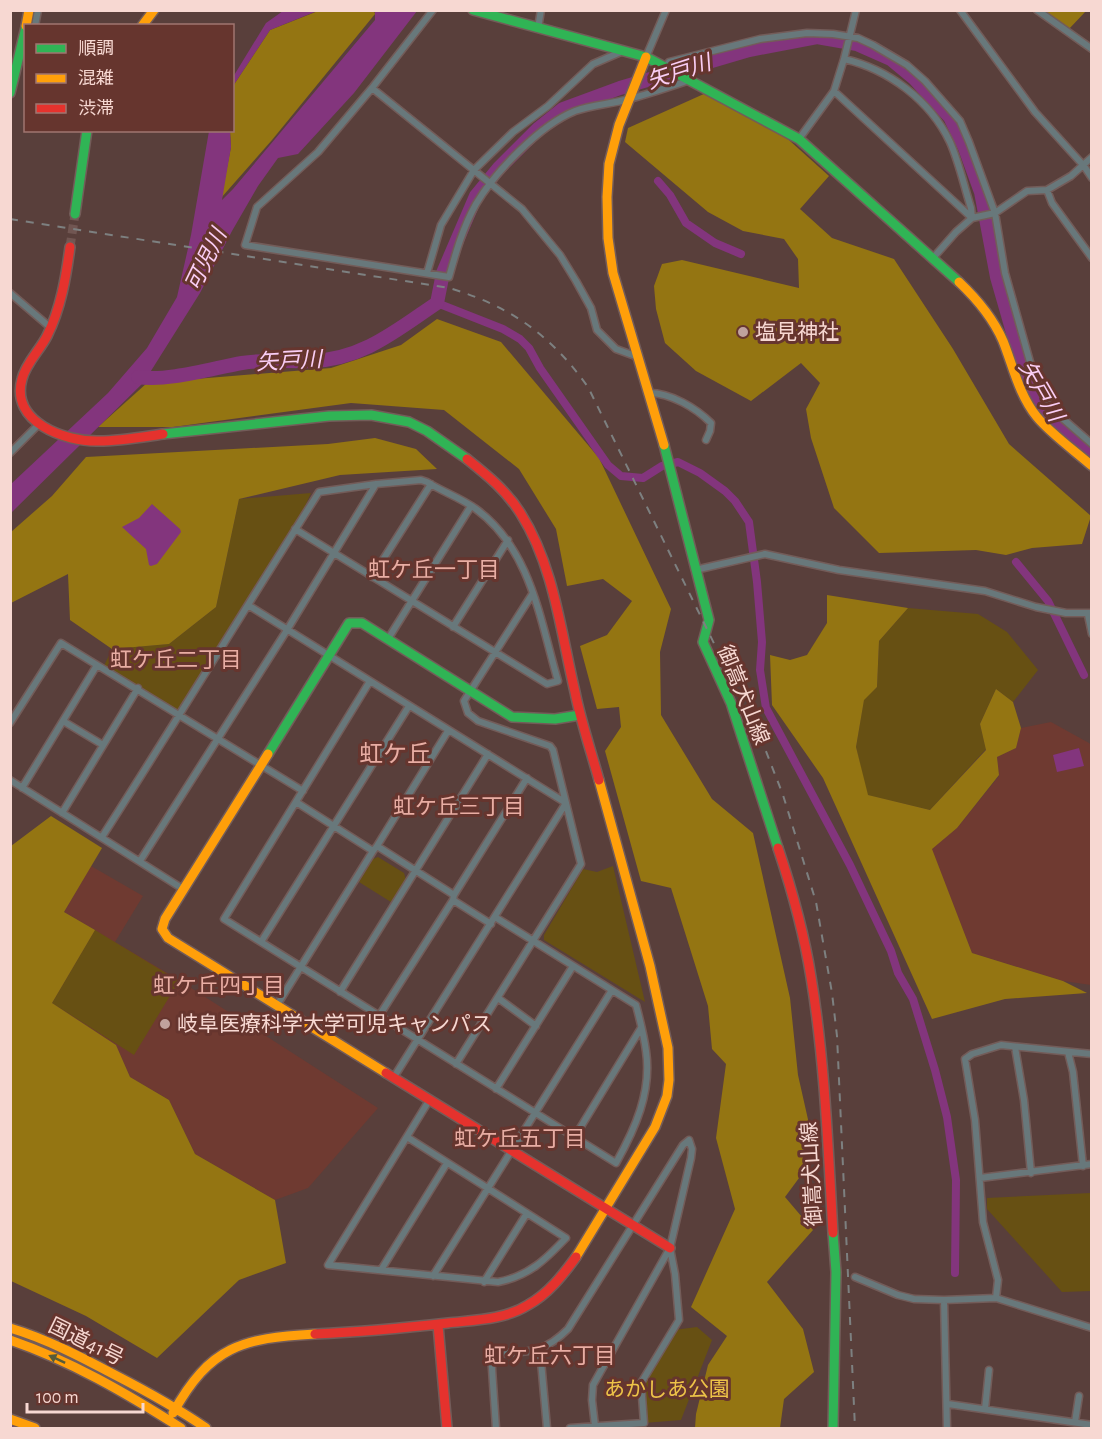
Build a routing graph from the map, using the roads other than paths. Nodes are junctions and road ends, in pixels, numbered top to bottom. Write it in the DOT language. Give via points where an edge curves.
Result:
graph roads {
  1 [pos="154,10"];
  2 [pos="433,10"];
  3 [pos="473,10"];
  4 [pos="541,10"];
  5 [pos="666,10"];
  6 [pos="856,10"];
  7 [pos="960,10"];
  8 [pos="1037,10"];
  9 [pos="144,24"];
  10 [pos="538,28"];
  11 [pos="24,36"];
  12 [pos="850,36"];
  13 [pos="1092,49"];
  14 [pos="623,51"];
  15 [pos="646,57"];
  16 [pos="844,59"];
  17 [pos="665,67"];
  18 [pos="692,80"];
  19 [pos="372,88"];
  20 [pos="834,91"];
  21 [pos="10,93"];
  22 [pos="629,99"];
  23 [pos="87,132"];
  24 [pos="799,139"];
  25 [pos="1092,157"];
  26 [pos="1084,166"];
  27 [pos="475,171"];
  28 [pos="1092,178"];
  29 [pos="492,183"];
  30 [pos="1047,190"];
  31 [pos="995,213"];
  32 [pos="75,214"];
  33 [pos="972,218"];
  34 [pos="70,247"];
  35 [pos="933,258"];
  36 [pos="1092,258"];
  37 [pos="427,273"];
  38 [pos="10,292"];
  39 [pos="51,328"];
  40 [pos="638,357"];
  41 [pos="649,393"];
  42 [pos="39,424"];
  43 [pos="706,440"];
  44 [pos="1092,444"];
  45 [pos="10,453"];
  46 [pos="1092,466"];
  47 [pos="376,484"];
  48 [pos="431,484"];
  49 [pos="471,506"];
  50 [pos="295,529"];
  51 [pos="508,540"];
  52 [pos="334,553"];
  53 [pos="695,570"];
  54 [pos="372,577"];
  55 [pos="533,593"];
  56 [pos="412,601"];
  57 [pos="248,605"];
  58 [pos="1090,614"];
  59 [pos="453,627"];
  60 [pos="287,630"];
  61 [pos="1092,634"];
  62 [pos="388,639"];
  63 [pos="495,652"];
  64 [pos="329,656"];
  65 [pos="98,665"];
  66 [pos="370,681"];
  67 [pos="138,688"];
  68 [pos="470,691"];
  69 [pos="409,706"];
  70 [pos="180,714"];
  71 [pos="580,715"];
  72 [pos="63,721"];
  73 [pos="10,723"];
  74 [pos="448,731"];
  75 [pos="219,738"];
  76 [pos="103,745"];
  77 [pos="488,754"];
  78 [pos="261,764"];
  79 [pos="527,778"];
  80 [pos="10,780"];
  81 [pos="22,788"];
  82 [pos="303,790"];
  83 [pos="296,802"];
  84 [pos="566,803"];
  85 [pos="62,813"];
  86 [pos="335,827"];
  87 [pos="102,837"];
  88 [pos="375,848"];
  89 [pos="140,861"];
  90 [pos="415,870"];
  91 [pos="183,889"];
  92 [pos="454,897"];
  93 [pos="495,917"];
  94 [pos="491,924"];
  95 [pos="261,942"];
  96 [pos="534,942"];
  97 [pos="573,966"];
  98 [pos="301,968"];
  99 [pos="612,990"];
  100 [pos="340,992"];
  101 [pos="498,998"];
  102 [pos="277,1005"];
  103 [pos="379,1016"];
  104 [pos="536,1026"];
  105 [pos="641,1028"];
  106 [pos="417,1040"];
  107 [pos="1015,1047"];
  108 [pos="1068,1052"];
  109 [pos="1092,1054"];
  110 [pos="456,1064"];
  111 [pos="394,1077"];
  112 [pos="496,1089"];
  113 [pos="430,1099"];
  114 [pos="535,1114"];
  115 [pos="407,1137"];
  116 [pos="574,1138"];
  117 [pos="512,1150"];
  118 [pos="447,1163"];
  119 [pos="1092,1164"];
  120 [pos="1083,1166"];
  121 [pos="1031,1173"];
  122 [pos="980,1178"];
  123 [pos="488,1188"];
  124 [pos="605,1208"];
  125 [pos="527,1213"];
  126 [pos="633,1226"];
  127 [pos="670,1248"];
  128 [pos="381,1270"];
  129 [pos="432,1276"];
  130 [pos="855,1277"];
  131 [pos="484,1282"];
  132 [pos="996,1298"];
  133 [pos="944,1300"];
  134 [pos="438,1325"];
  135 [pos="10,1328"];
  136 [pos="1092,1328"];
  137 [pos="10,1340"];
  138 [pos="540,1350"];
  139 [pos="989,1370"];
  140 [pos="1079,1396"];
  141 [pos="948,1404"];
  142 [pos="176,1408"];
  143 [pos="985,1409"];
  144 [pos="10,1419"];
  145 [pos="168,1420"];
  146 [pos="1074,1422"];
  147 [pos="1092,1425"];
  148 [pos="595,1426"];
  149 [pos="35,1428"];
  150 [pos="181,1428"];
  151 [pos="206,1428"];
  152 [pos="447,1428"];
  153 [pos="496,1428"];
  154 [pos="547,1428"];
  155 [pos="570,1428"];
  156 [pos="833,1428"];
  157 [pos="947,1428"];
  1 -- 9 [label="main road"];
  2 -- 19 [label="street"];
  3 -- 10 [label="main road"];
  4 -- 10 [label="street"];
  5 -- 15 [label="street"];
  6 -- 12 [label="street"];
  7 -- 26 [label="street" via="1035,112"];
  8 -- 13 [label="street"];
  10 -- 14 [label="main road"];
  11 -- 21 [label="main road"];
  12 -- 16 [label="street"];
  12 -- 17 [label="street" via="807,33 760,39 669,62"];
  12 -- 31 [label="street" via="908,65 955,115"];
  14 -- 15 [label="main road"];
  14 -- 27 [label="street" via="593,64 513,132"];
  15 -- 17 [label="main road"];
  15 -- 22 [label="main road, 御嵩犬山線"];
  16 -- 20 [label="street"];
  16 -- 33 [label="street" via="869,66 900,83 937,121 950,141"];
  17 -- 18 [label="main road"];
  18 -- 22 [label="street"];
  18 -- 24 [label="main road"];
  19 -- 27 [label="street"];
  19 -- 37 [label="street" via="318,152 257,207 245,245"];
  20 -- 24 [label="street"];
  20 -- 33 [label="street"];
  22 -- 29 [label="street" via="577,110 561,118 520,150"];
  22 -- 40 [label="main road, 御嵩犬山線" via="609,164 608,238"];
  23 -- 32 [label="main road"];
  24 -- 35 [label="main road"];
  25 -- 26 [label="street"];
  26 -- 28 [label="street"];
  26 -- 30 [label="street"];
  27 -- 29 [label="street"];
  27 -- 37 [label="street" via="441,225"];
  29 -- 37 [label="street" via="468,221 449,277"];
  29 -- 40 [label="street" via="522,209 560,255 591,308 597,330 616,349"];
  30 -- 31 [label="street" via="1027,191"];
  30 -- 36 [label="street" via="1052,203"];
  31 -- 33 [label="street"];
  31 -- 44 [label="street" via="1005,273 1032,369 1054,411"];
  33 -- 35 [label="street"];
  34 -- 39 [label="main road" via="63,291"];
  35 -- 46 [label="main road" via="976,298 989,316 1021,391 1037,417"];
  38 -- 39 [label="street"];
  39 -- 42 [label="main road" via="22,379 19,398 23,409"];
  40 -- 41 [label="main road, 御嵩犬山線"];
  41 -- 43 [label="street" via="681,402 711,423"];
  41 -- 53 [label="main road, 御嵩犬山線"];
  42 -- 45 [label="street"];
  42 -- 71 [label="main road" via="80,440 98,441 359,413 417,424 448,443 503,489 515,505 547,573"];
  47 -- 48 [label="street" via="421,480"];
  47 -- 50 [label="street" via="318,492"];
  47 -- 52 [label="street"];
  48 -- 49 [label="street"];
  48 -- 54 [label="street"];
  49 -- 51 [label="street"];
  49 -- 56 [label="street"];
  50 -- 52 [label="street"];
  50 -- 57 [label="street"];
  51 -- 55 [label="street"];
  51 -- 59 [label="street"];
  52 -- 54 [label="street"];
  52 -- 60 [label="street"];
  53 -- 58 [label="street" via="765,554 839,570 985,591 1036,607"];
  53 -- 156 [label="main road, 御嵩犬山線" via="709,620 703,642 731,703 792,891 811,975 822,1055 836,1272"];
  54 -- 56 [label="street"];
  55 -- 63 [label="street"];
  55 -- 63 [label="street" via="558,681 547,684"];
  56 -- 59 [label="street"];
  56 -- 62 [label="street"];
  57 -- 60 [label="street"];
  57 -- 70 [label="street"];
  58 -- 61 [label="street"];
  59 -- 63 [label="street"];
  60 -- 64 [label="street"];
  60 -- 75 [label="street"];
  62 -- 64 [label="main road" via="362,623 349,623"];
  62 -- 68 [label="main road"];
  63 -- 68 [label="street"];
  64 -- 66 [label="street"];
  64 -- 78 [label="main road"];
  65 -- 67 [label="street"];
  65 -- 72 [label="street"];
  65 -- 73 [label="street" via="61,642"];
  66 -- 69 [label="street"];
  66 -- 82 [label="street"];
  67 -- 70 [label="street"];
  67 -- 76 [label="street"];
  68 -- 71 [label="main road" via="512,717 537,720"];
  68 -- 84 [label="street" via="464,701 471,717 554,750"];
  69 -- 74 [label="street"];
  69 -- 86 [label="street"];
  70 -- 75 [label="street"];
  70 -- 87 [label="street"];
  71 -- 124 [label="main road" via="619,847 668,1048 669,1081 660,1115"];
  72 -- 76 [label="street"];
  72 -- 81 [label="street"];
  74 -- 77 [label="street"];
  74 -- 88 [label="street"];
  75 -- 78 [label="street"];
  75 -- 89 [label="street"];
  76 -- 85 [label="street"];
  77 -- 79 [label="street"];
  77 -- 90 [label="street"];
  78 -- 82 [label="street"];
  78 -- 91 [label="main road"];
  79 -- 84 [label="street"];
  79 -- 92 [label="street"];
  80 -- 81 [label="street"];
  81 -- 85 [label="street"];
  82 -- 83 [label="street"];
  83 -- 86 [label="street"];
  83 -- 95 [label="street" via="224,919"];
  84 -- 93 [label="street"];
  84 -- 96 [label="street" via="581,864"];
  85 -- 87 [label="street"];
  86 -- 88 [label="street"];
  86 -- 95 [label="street"];
  87 -- 89 [label="street"];
  88 -- 90 [label="street"];
  88 -- 98 [label="street"];
  89 -- 91 [label="street"];
  90 -- 92 [label="street"];
  90 -- 100 [label="street"];
  91 -- 102 [label="main road" via="165,919 162,929 168,938"];
  92 -- 94 [label="street"];
  92 -- 103 [label="street"];
  93 -- 94 [label="street"];
  93 -- 96 [label="street"];
  94 -- 106 [label="street"];
  95 -- 98 [label="street"];
  96 -- 97 [label="street"];
  96 -- 101 [label="street"];
  97 -- 99 [label="street"];
  97 -- 104 [label="street"];
  98 -- 100 [label="street"];
  98 -- 102 [label="street"];
  99 -- 105 [label="street" via="636,1005"];
  99 -- 114 [label="street"];
  100 -- 103 [label="street"];
  101 -- 104 [label="street"];
  101 -- 110 [label="street"];
  102 -- 111 [label="main road"];
  103 -- 106 [label="street"];
  104 -- 112 [label="street"];
  105 -- 116 [label="street"];
  105 -- 116 [label="street" via="647,1053 645,1093 637,1122 616,1163"];
  106 -- 110 [label="street"];
  106 -- 111 [label="street"];
  107 -- 108 [label="street"];
  107 -- 121 [label="street"];
  107 -- 122 [label="street" via="1000,1045 965,1059"];
  108 -- 109 [label="street"];
  108 -- 120 [label="street"];
  110 -- 112 [label="street"];
  111 -- 113 [label="main road"];
  112 -- 114 [label="street"];
  113 -- 115 [label="street"];
  113 -- 117 [label="main road"];
  114 -- 116 [label="street"];
  114 -- 117 [label="street"];
  115 -- 118 [label="street"];
  115 -- 128 [label="street" via="328,1265"];
  117 -- 123 [label="street"];
  117 -- 124 [label="main road"];
  118 -- 123 [label="street"];
  118 -- 128 [label="street"];
  119 -- 120 [label="street"];
  120 -- 121 [label="street"];
  121 -- 122 [label="street"];
  122 -- 132 [label="street" via="983,1221 998,1280"];
  123 -- 125 [label="street"];
  123 -- 129 [label="street"];
  124 -- 126 [label="main road"];
  124 -- 134 [label="main road" via="566,1271 529,1305 500,1316"];
  125 -- 131 [label="street"];
  125 -- 131 [label="street" via="566,1238 525,1274"];
  126 -- 127 [label="main road"];
  126 -- 127 [label="street" via="682,1145 689,1140 691,1158"];
  126 -- 138 [label="street" via="568,1329"];
  127 -- 148 [label="street" via="593,1385"];
  127 -- 148 [label="street" via="679,1320 641,1383 644,1423"];
  128 -- 129 [label="street"];
  129 -- 131 [label="street"];
  130 -- 133 [label="street" via="898,1295"];
  132 -- 133 [label="street"];
  132 -- 136 [label="street"];
  133 -- 141 [label="street"];
  134 -- 142 [label="main road" via="255,1340 212,1360"];
  134 -- 152 [label="main road"];
  135 -- 142 [label="main road, 国道41号" via="50,1342"];
  145 -- 137 [label="main road, 国道41号, one-way" via="97,1378"];
  138 -- 153 [label="street" via="491,1354"];
  138 -- 154 [label="street"];
  139 -- 143 [label="street"];
  140 -- 146 [label="street"];
  141 -- 143 [label="street"];
  141 -- 157 [label="street"];
  142 -- 145 [label="main road"];
  142 -- 151 [label="main road, 国道41号"];
  143 -- 146 [label="street"];
  144 -- 149 [label="main road"];
  145 -- 150 [label="main road, 国道41号"];
  146 -- 147 [label="street"];
  148 -- 155 [label="street"];
}
